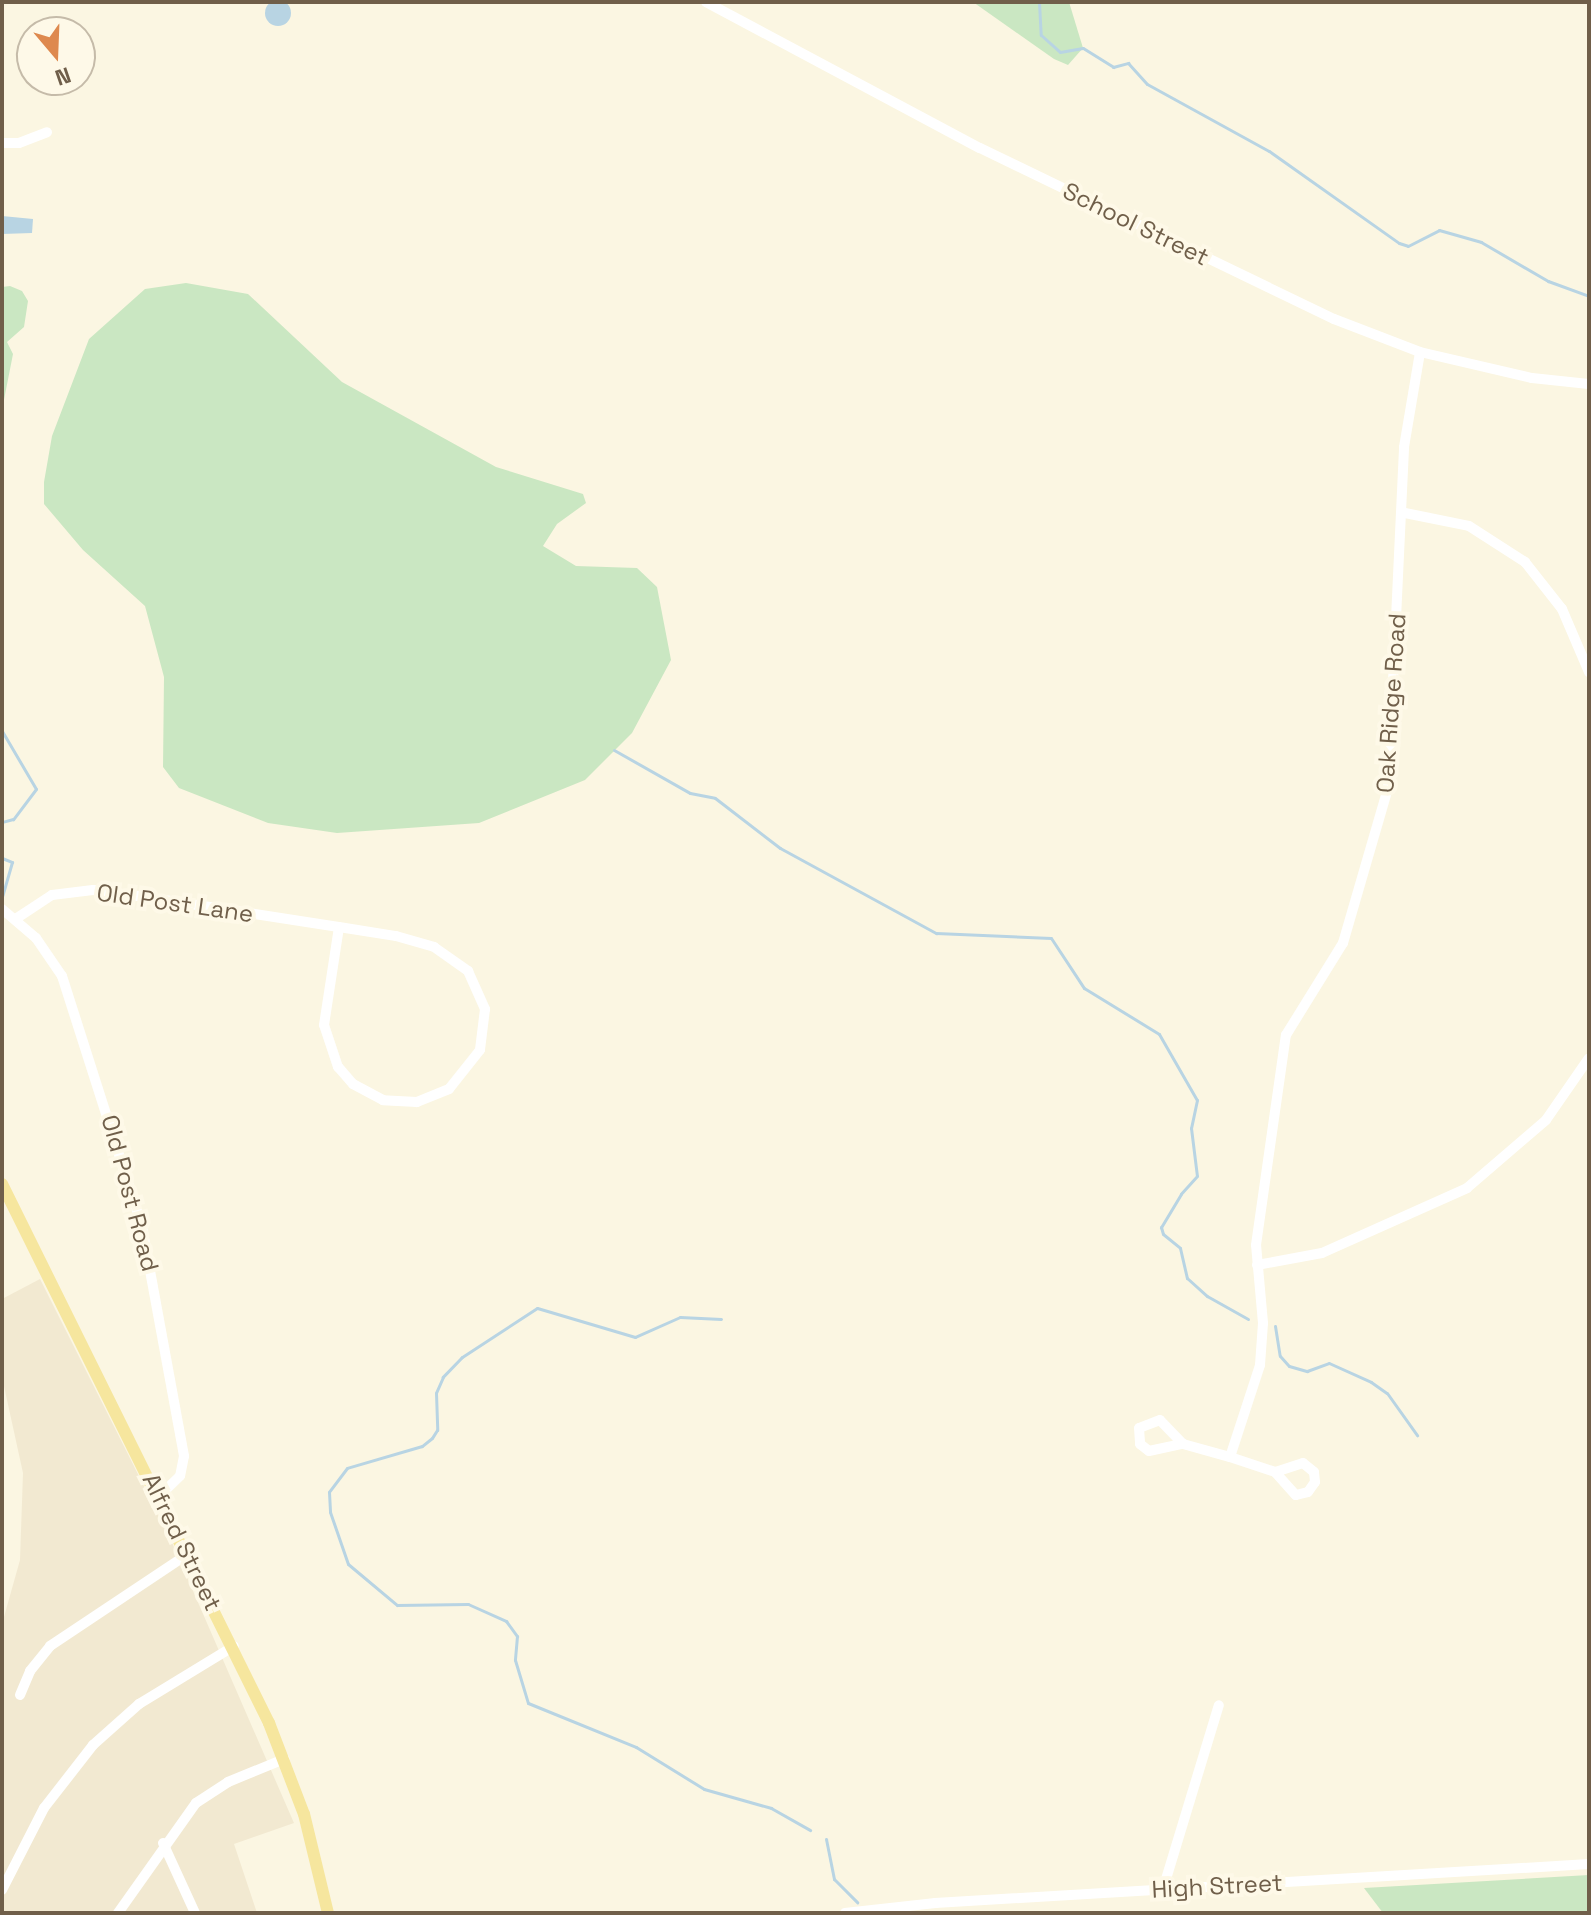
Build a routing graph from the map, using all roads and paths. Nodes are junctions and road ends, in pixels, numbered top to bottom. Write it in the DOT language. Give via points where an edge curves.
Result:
graph roads {
  1 [pos="706,2"];
  2 [pos="47,132"];
  3 [pos="2,143"];
  4 [pos="1420,352"];
  5 [pos="1589,384"];
  6 [pos="1405,513"];
  7 [pos="1589,672"];
  8 [pos="2,909"];
  9 [pos="17,918"];
  10 [pos="339,927"];
  11 [pos="1588,1064"];
  12 [pos="2,1184"];
  13 [pos="1257,1265"];
  14 [pos="1183,1444"];
  15 [pos="1230,1457"];
  16 [pos="1275,1472"];
  17 [pos="159,1496"];
  18 [pos="188,1554"];
  19 [pos="234,1646"];
  20 [pos="20,1695"];
  21 [pos="1219,1705"];
  22 [pos="284,1759"];
  23 [pos="163,1843"];
  24 [pos="1589,1864"];
  25 [pos="1163,1889"];
  26 [pos="2,1890"];
  27 [pos="118,1913"];
  28 [pos="195,1913"];
  29 [pos="328,1913"];
  30 [pos="845,1913"];
  1 -- 4 [label="street, School Street" via="980,148 1334,319"];
  2 -- 3 [label="street" via="19,143"];
  4 -- 5 [label="street, School Street" via="1532,378"];
  4 -- 6 [label="street, Oak Ridge Road" via="1407,407"];
  6 -- 7 [label="street" via="1469,526 1525,562 1562,609"];
  6 -- 13 [label="street, Oak Ridge Road" via="1388,788 1343,943 1286,1035 1258,1221"];
  8 -- 9 [label="street, Old Post Road"];
  9 -- 10 [label="street, Old Post Lane" via="52,895 93,890"];
  9 -- 17 [label="street, Old Post Road" via="51,957 73,1000 145,1239 184,1456 180,1476"];
  10 -- 10 [label="street, Old Post Lane" via="434,947 468,971 485,1009 484,1037 474,1063 449,1089 417,1102 383,1100 353,1084 338,1067 324,1025"];
  11 -- 13 [label="street" via="1528,1139 1467,1188 1322,1253"];
  12 -- 17 [label="main road, Alfred Street"];
  13 -- 15 [label="street, Oak Ridge Road" via="1263,1323 1260,1365"];
  14 -- 15 [label="street"];
  15 -- 16 [label="street"];
  17 -- 18 [label="main road, Alfred Street"];
  18 -- 19 [label="main road, Alfred Street"];
  18 -- 20 [label="street" via="50,1646 30,1671"];
  19 -- 22 [label="main road, Alfred Street"];
  19 -- 26 [label="street" via="160,1690 96,1742 44,1808"];
  21 -- 25 [label="street"];
  22 -- 23 [label="street" via="209,1792"];
  22 -- 29 [label="main road, Alfred Street"];
  23 -- 27 [label="street"];
  23 -- 28 [label="street"];
  24 -- 25 [label="street, High Street"];
  25 -- 30 [label="street, High Street"];
}
